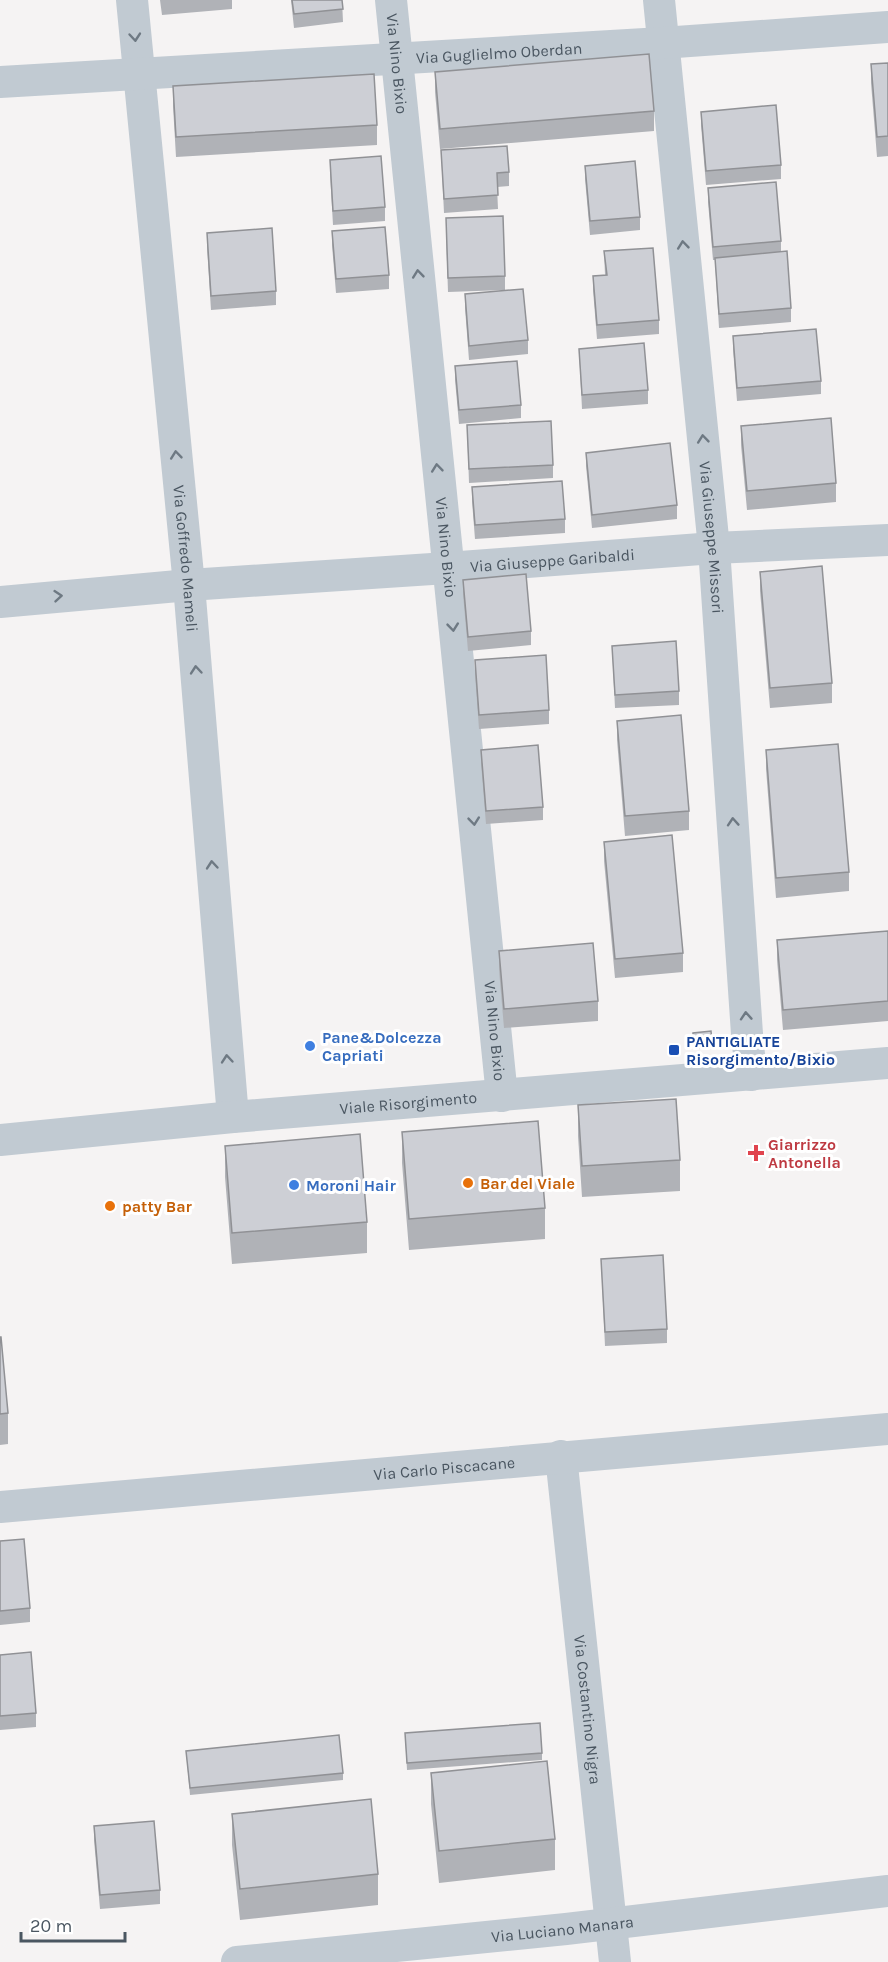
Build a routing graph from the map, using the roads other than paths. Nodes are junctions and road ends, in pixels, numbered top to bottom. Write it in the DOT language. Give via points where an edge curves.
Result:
graph roads {
  1 [pos="132,0"];
  2 [pos="391,0"];
  3 [pos="659,0"];
  4 [pos="888,27"];
  5 [pos="663,43"];
  6 [pos="396,59"];
  7 [pos="138,75"];
  8 [pos="0,82"];
  9 [pos="888,540"];
  10 [pos="714,548"];
  11 [pos="447,568"];
  12 [pos="189,585"];
  13 [pos="0,602"];
  14 [pos="888,1063"];
  15 [pos="752,1075"];
  16 [pos="502,1095"];
  17 [pos="233,1117"];
  18 [pos="0,1140"];
  19 [pos="888,1429"];
  20 [pos="561,1456"];
  21 [pos="0,1507"];
  22 [pos="888,1891"];
  23 [pos="611,1924"];
  24 [pos="237,1962"];
  25 [pos="615,1962"];
  1 -- 7 [label="street, Via Goffredo Mameli, one-way"];
  2 -- 6 [label="street, Via Nino Bixio"];
  3 -- 5 [label="street, Via Giuseppe Missori"];
  4 -- 5 [label="street, Via Guglielmo Oberdan"];
  5 -- 6 [label="street, Via Guglielmo Oberdan"];
  10 -- 5 [label="street, Via Giuseppe Missori, one-way"];
  6 -- 7 [label="street, Via Guglielmo Oberdan"];
  11 -- 6 [label="street, Via Nino Bixio, one-way"];
  7 -- 8 [label="street, Via Guglielmo Oberdan"];
  12 -- 7 [label="street, Via Goffredo Mameli, one-way"];
  9 -- 10 [label="street, Via Giuseppe Garibaldi"];
  10 -- 11 [label="street, Via Giuseppe Garibaldi"];
  15 -- 10 [label="street, Via Giuseppe Missori, one-way"];
  11 -- 12 [label="street, Via Giuseppe Garibaldi"];
  11 -- 16 [label="street, Via Nino Bixio, one-way"];
  13 -- 12 [label="street, Via Giuseppe Garibaldi, one-way"];
  17 -- 12 [label="street, Via Goffredo Mameli, one-way"];
  14 -- 15 [label="street, Viale Risorgimento"];
  15 -- 16 [label="street, Viale Risorgimento"];
  16 -- 17 [label="street, Viale Risorgimento"];
  17 -- 18 [label="street, Viale Risorgimento"];
  19 -- 20 [label="street, Via Carlo Piscacane"];
  20 -- 21 [label="street, Via Carlo Piscacane"];
  20 -- 23 [label="street, Via Costantino Nigra"];
  22 -- 23 [label="street, Via Luciano Manara"];
  23 -- 24 [label="street, Via Luciano Manara"];
  23 -- 25 [label="street, Via Costantino Nigra"];
}
